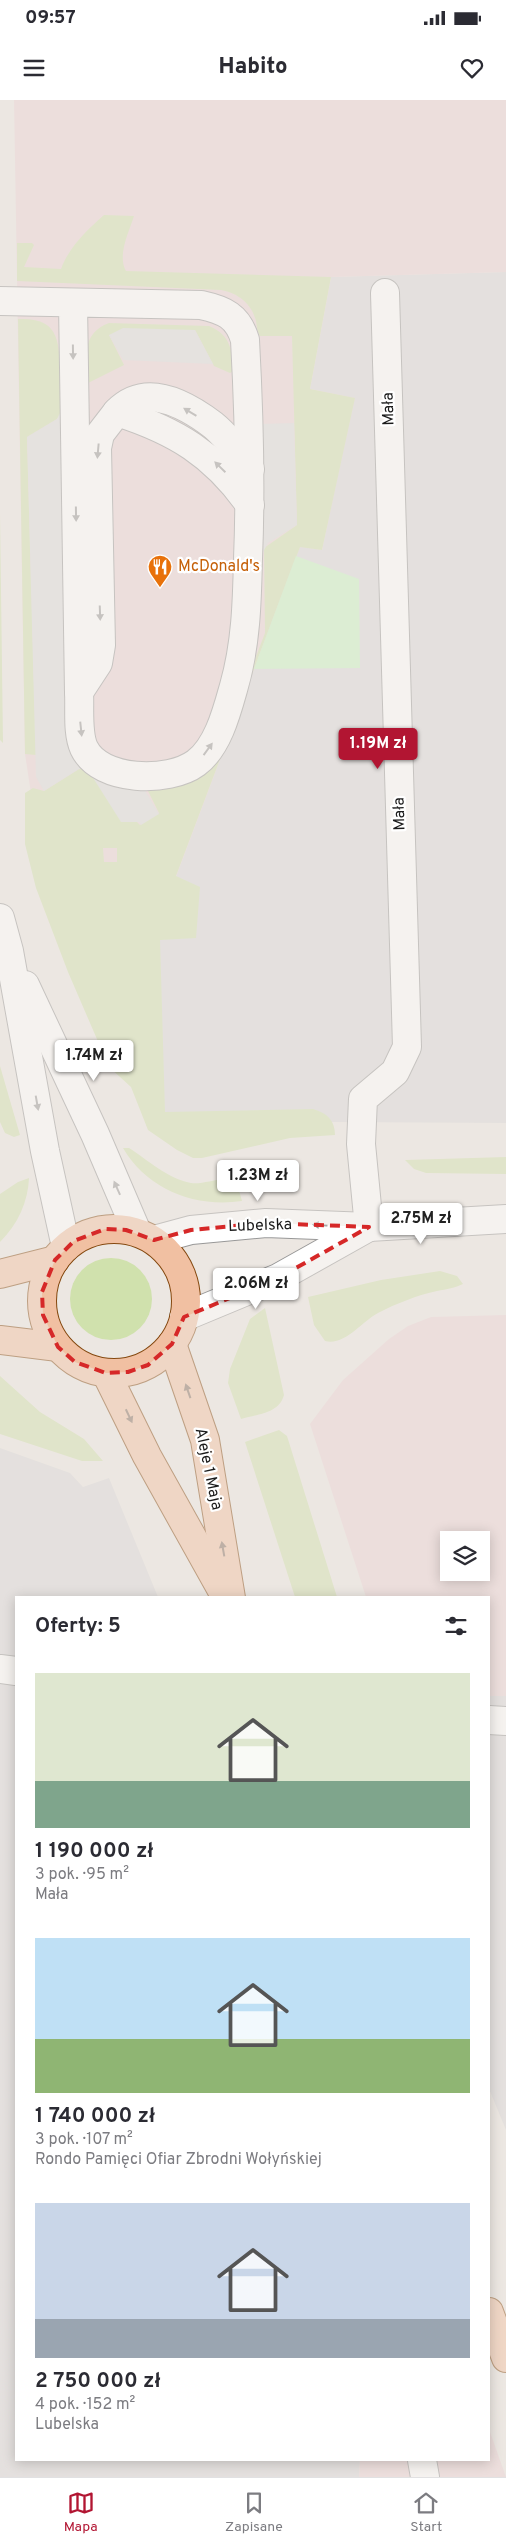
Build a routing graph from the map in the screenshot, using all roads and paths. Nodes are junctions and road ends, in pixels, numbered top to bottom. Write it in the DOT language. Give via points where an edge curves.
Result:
graph roads {
  1 [pos="385,293"];
  2 [pos="0,301"];
  3 [pos="73,303"];
  4 [pos="117,412"];
  5 [pos="250,469"];
  6 [pos="250,505"];
  7 [pos="79,692"];
  8 [pos="0,918"];
  9 [pos="9,952"];
  10 [pos="506,1220"];
  11 [pos="368,1227"];
  12 [pos="145,1236"];
  13 [pos="60,1254"];
  14 [pos="0,1274"];
  15 [pos="184,1317"];
  16 [pos="0,1340"];
  17 [pos="172,1344"];
  18 [pos="58,1346"];
  19 [pos="106,1373"];
  20 [pos="225,1596"];
  21 [pos="232,1596"];
  22 [pos="0,1669"];
  23 [pos="15,1671"];
  24 [pos="490,1720"];
  25 [pos="506,1721"];
  26 [pos="490,2315"];
  27 [pos="506,2358"];
  28 [pos="422,2461"];
  29 [pos="425,2477"];
  1 -- 11 [label="street, Mała" via="407,1047 395,1072 363,1099 360,1144"];
  2 -- 3 [label="street"];
  3 -- 5 [label="street" via="201,305 233,316 245,340"];
  3 -- 7 [label="street, one-way"];
  5 -- 4 [label="street, one-way" via="213,425 168,400 133,399"];
  6 -- 4 [label="street, one-way" via="227,474 198,448 151,424"];
  4 -- 7 [label="street, one-way" via="100,434 97,448 101,645 98,663"];
  5 -- 6 [label="street"];
  7 -- 6 [label="street, one-way" via="83,747 90,758 102,767 138,776 161,776 196,763 206,753 215,740 234,687 242,652 246,627"];
  8 -- 9 [label="street"];
  12 -- 9 [label="street, one-way"];
  9 -- 13 [label="street, one-way"];
  10 -- 11 [label="street, Lubelska"];
  11 -- 12 [label="street, Lubelska, one-way" via="266,1223"];
  11 -- 15 [label="street, Lubelska" via="278,1278"];
  12 -- 13 [label="main road" via="105,1229 84,1235"];
  12 -- 15 [label="main road" via="166,1250 179,1270 186,1293"];
  13 -- 14 [label="main road"];
  13 -- 18 [label="main road" via="45,1281 42,1304 47,1326"];
  15 -- 17 [label="main road"];
  16 -- 18 [label="main road"];
  17 -- 19 [label="main road" via="148,1365 128,1372"];
  21 -- 17 [label="main road, Aleje 1 Maja, one-way" via="205,1440"];
  18 -- 19 [label="main road" via="75,1362"];
  19 -- 20 [label="main road, one-way" via="147,1456"];
  22 -- 23 [label="street"];
  24 -- 25 [label="street"];
  26 -- 27 [label="main road"];
  28 -- 29 [label="street"];
}
